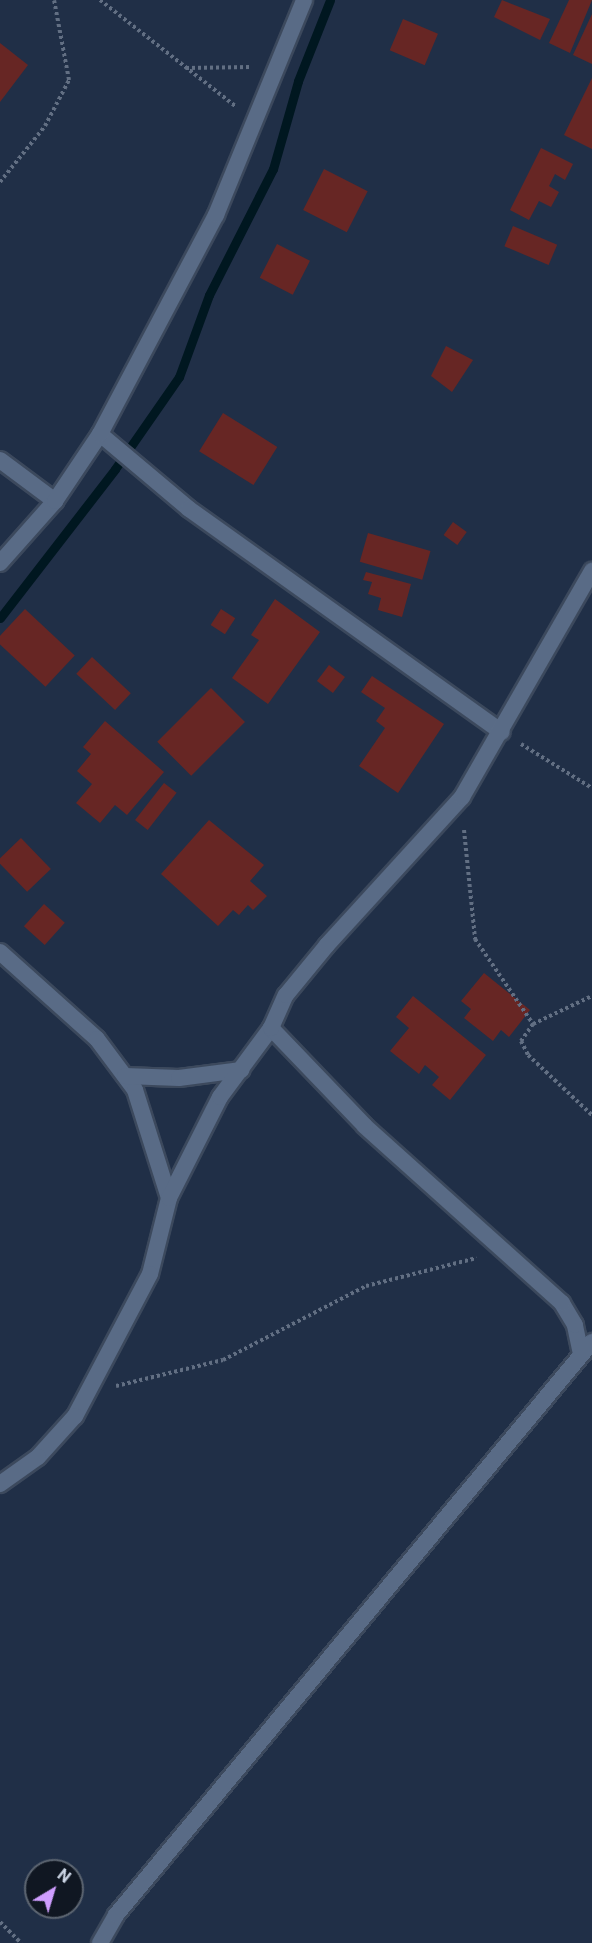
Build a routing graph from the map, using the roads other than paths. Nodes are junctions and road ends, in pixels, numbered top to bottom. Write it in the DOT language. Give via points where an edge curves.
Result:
graph roads {
  1 [pos="304,0"];
  2 [pos="100,434"];
  3 [pos="0,460"];
  4 [pos="55,501"];
  5 [pos="0,563"];
  6 [pos="592,571"];
  7 [pos="502,732"];
  8 [pos="0,952"];
  9 [pos="271,1028"];
  10 [pos="241,1070"];
  11 [pos="125,1076"];
  12 [pos="169,1198"];
  13 [pos="587,1348"];
  14 [pos="0,1484"];
  15 [pos="100,1943"];
  1 -- 2 [label="street" via="216,215"];
  2 -- 4 [label="street"];
  2 -- 7 [label="street" via="189,509"];
  3 -- 4 [label="street"];
  4 -- 5 [label="street"];
  6 -- 7 [label="street"];
  7 -- 9 [label="street" via="462,797 327,945 280,1004"];
  8 -- 11 [label="street" via="97,1039"];
  9 -- 10 [label="street"];
  9 -- 13 [label="street" via="365,1126 562,1303"];
  10 -- 11 [label="street" via="179,1078"];
  10 -- 12 [label="street" via="220,1097"];
  11 -- 12 [label="street" via="159,1154"];
  12 -- 14 [label="street" via="150,1274 75,1416 38,1457"];
  13 -- 15 [label="street" via="116,1915"];
}
